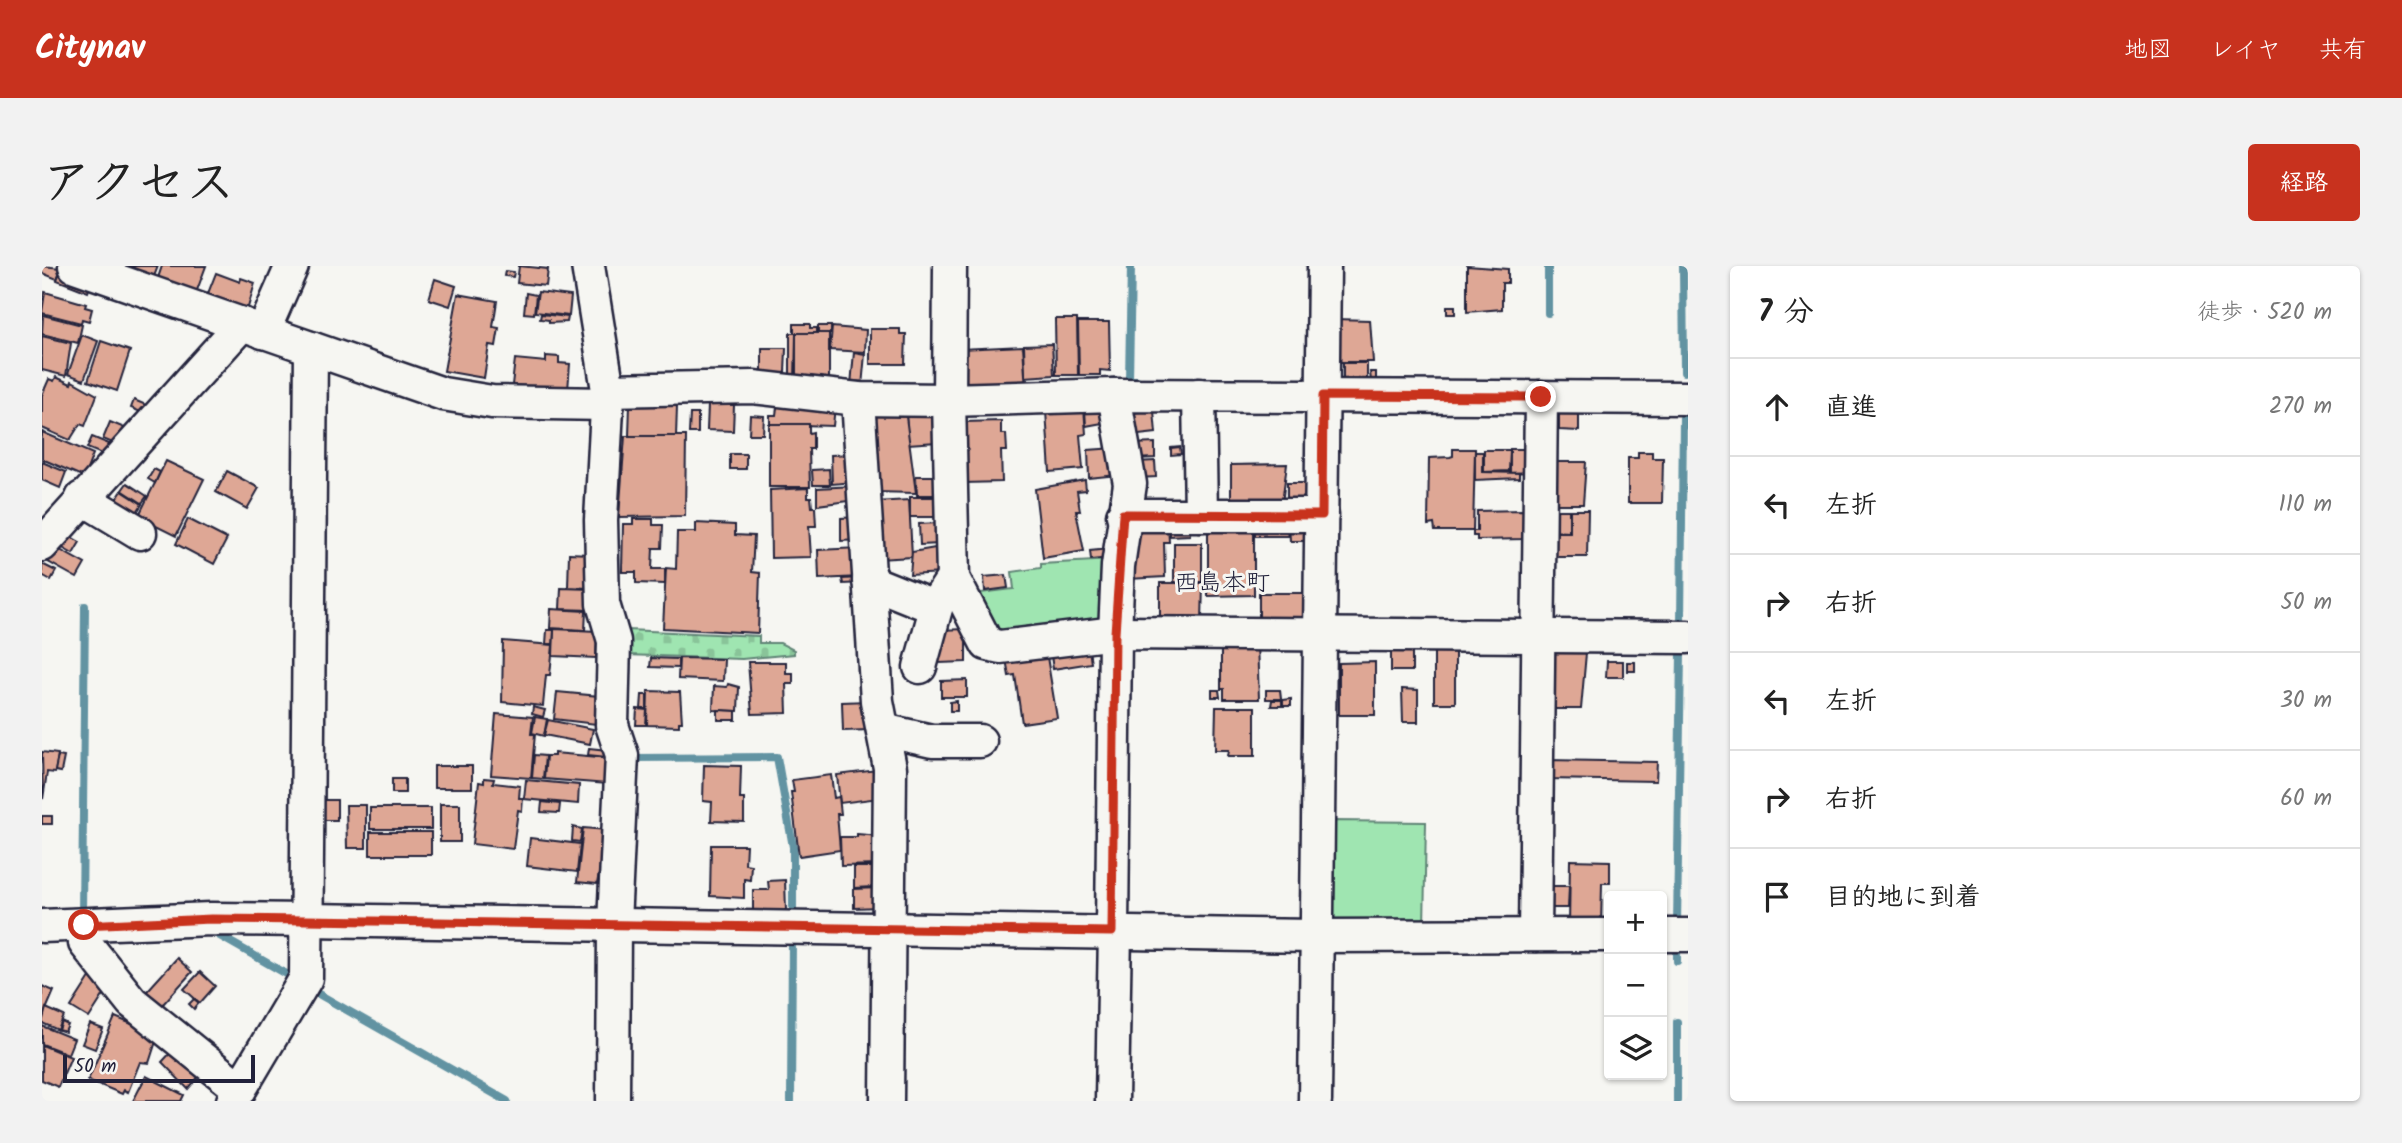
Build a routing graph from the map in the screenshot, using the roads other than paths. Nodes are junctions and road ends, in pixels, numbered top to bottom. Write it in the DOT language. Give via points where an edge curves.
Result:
graph roads {
  1 [pos="75,266"];
  2 [pos="292,266"];
  3 [pos="588,266"];
  4 [pos="950,266"];
  5 [pos="1324,266"];
  6 [pos="252,328"];
  7 [pos="311,348"];
  8 [pos="1114,395"];
  9 [pos="1199,395"];
  10 [pos="1323,396"];
  11 [pos="608,397"];
  12 [pos="1541,397"];
  13 [pos="1688,398"];
  14 [pos="858,399"];
  15 [pos="948,400"];
  16 [pos="82,498"];
  17 [pos="1123,514"];
  18 [pos="1200,514"];
  19 [pos="1322,515"];
  20 [pos="140,533"];
  21 [pos="42,545"];
  22 [pos="953,578"];
  23 [pos="869,581"];
  24 [pos="936,608"];
  25 [pos="1115,633"];
  26 [pos="1320,633"];
  27 [pos="1539,636"];
  28 [pos="1688,637"];
  29 [pos="920,667"];
  30 [pos="883,730"];
  31 [pos="980,741"];
  32 [pos="306,920"];
  33 [pos="614,923"];
  34 [pos="84,925"];
  35 [pos="42,926"];
  36 [pos="889,927"];
  37 [pos="1114,931"];
  38 [pos="1535,935"];
  39 [pos="1604,935"];
  40 [pos="1667,935"];
  41 [pos="1688,935"];
  42 [pos="1316,936"];
  43 [pos="236,1095"];
  44 [pos="613,1101"];
  45 [pos="887,1101"];
  46 [pos="1112,1101"];
  47 [pos="1315,1101"];
  1 -- 6 [label="street"];
  2 -- 6 [label="street"];
  3 -- 11 [label="street"];
  4 -- 15 [label="street"];
  5 -- 10 [label="street"];
  6 -- 7 [label="street"];
  6 -- 16 [label="street"];
  7 -- 11 [label="street" via="443,394 492,402"];
  7 -- 32 [label="street"];
  8 -- 9 [label="street"];
  8 -- 15 [label="street"];
  8 -- 17 [label="street" via="1130,484"];
  9 -- 10 [label="street"];
  9 -- 18 [label="street"];
  10 -- 12 [label="street"];
  10 -- 19 [label="street"];
  11 -- 14 [label="street" via="753,387"];
  11 -- 33 [label="street" via="601,520 603,604 614,641 612,725 622,755"];
  12 -- 13 [label="street"];
  12 -- 27 [label="street"];
  14 -- 15 [label="street"];
  14 -- 23 [label="street"];
  15 -- 22 [label="street"];
  16 -- 20 [label="street"];
  16 -- 21 [label="street"];
  17 -- 18 [label="street"];
  17 -- 25 [label="street"];
  18 -- 19 [label="street"];
  19 -- 26 [label="street"];
  22 -- 24 [label="street"];
  22 -- 25 [label="street" via="987,644 1000,647"];
  23 -- 24 [label="street"];
  23 -- 30 [label="street"];
  24 -- 29 [label="street"];
  25 -- 26 [label="street"];
  25 -- 37 [label="street"];
  26 -- 27 [label="street"];
  26 -- 42 [label="street"];
  27 -- 28 [label="street"];
  27 -- 38 [label="street"];
  30 -- 31 [label="street" via="932,741"];
  30 -- 36 [label="street" via="890,768"];
  32 -- 33 [label="street"];
  32 -- 34 [label="street"];
  32 -- 43 [label="street" via="306,978"];
  33 -- 36 [label="street"];
  33 -- 44 [label="street"];
  34 -- 35 [label="street"];
  34 -- 43 [label="street" via="85,943 132,1002"];
  36 -- 37 [label="street"];
  36 -- 45 [label="street"];
  37 -- 42 [label="street"];
  37 -- 46 [label="street"];
  38 -- 39 [label="street"];
  38 -- 42 [label="street"];
  40 -- 41 [label="street"];
  42 -- 47 [label="street"];
}
